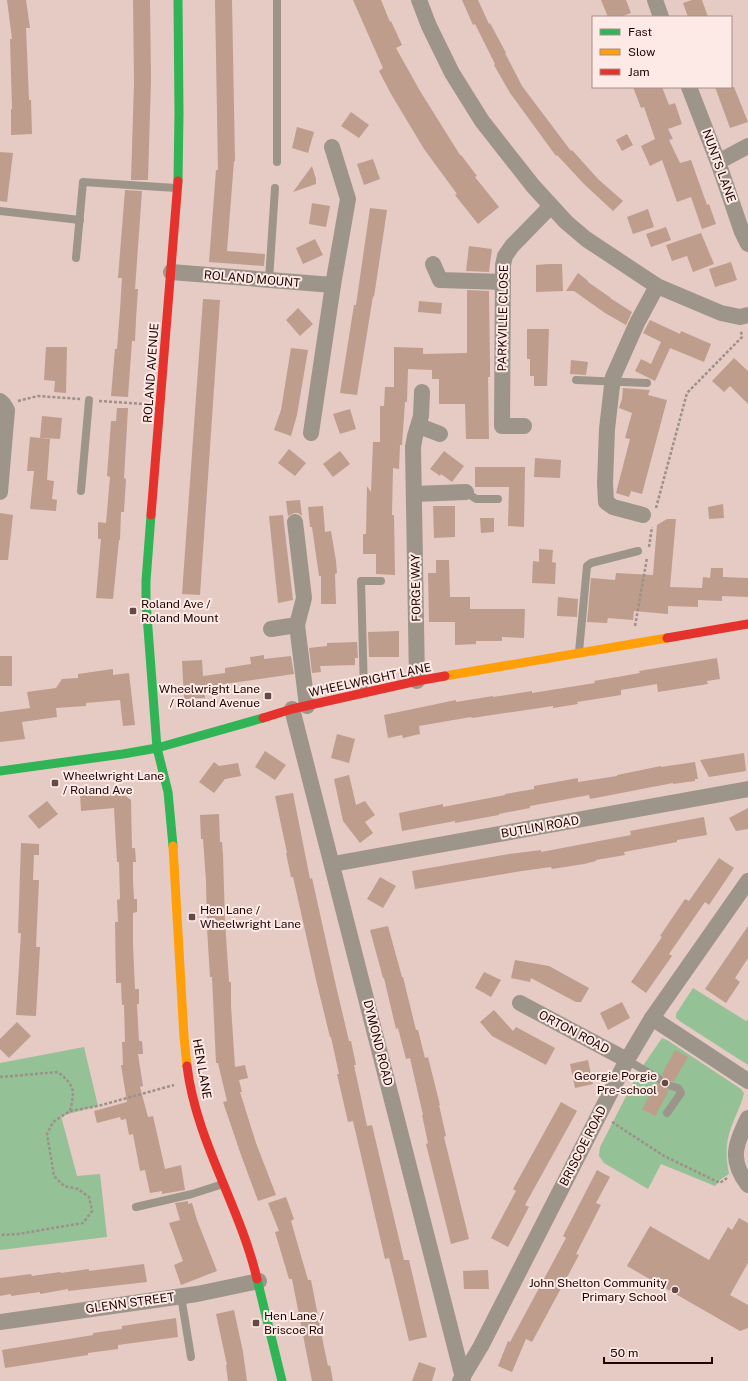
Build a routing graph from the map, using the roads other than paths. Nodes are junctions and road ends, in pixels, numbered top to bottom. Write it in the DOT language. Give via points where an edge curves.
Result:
graph roads {
  1 [pos="178,0"];
  2 [pos="277,0"];
  3 [pos="419,0"];
  4 [pos="655,0"];
  5 [pos="661,16"];
  6 [pos="689,88"];
  7 [pos="332,146"];
  8 [pos="748,146"];
  9 [pos="277,162"];
  10 [pos="718,162"];
  11 [pos="177,188"];
  12 [pos="275,188"];
  13 [pos="551,206"];
  14 [pos="0,211"];
  15 [pos="80,220"];
  16 [pos="748,244"];
  17 [pos="76,258"];
  18 [pos="433,264"];
  19 [pos="171,272"];
  20 [pos="269,280"];
  21 [pos="503,282"];
  22 [pos="333,285"];
  23 [pos="657,286"];
  24 [pos="744,316"];
  25 [pos="576,380"];
  26 [pos="612,382"];
  27 [pos="647,383"];
  28 [pos="422,392"];
  29 [pos="89,400"];
  30 [pos="0,402"];
  31 [pos="419,426"];
  32 [pos="524,426"];
  33 [pos="311,433"];
  34 [pos="440,434"];
  35 [pos="81,491"];
  36 [pos="0,492"];
  37 [pos="466,492"];
  38 [pos="414,494"];
  39 [pos="498,499"];
  40 [pos="650,517"];
  41 [pos="295,522"];
  42 [pos="638,551"];
  43 [pos="381,581"];
  44 [pos="748,624"];
  45 [pos="297,625"];
  46 [pos="271,629"];
  47 [pos="578,653"];
  48 [pos="417,681"];
  49 [pos="364,693"];
  50 [pos="299,707"];
  51 [pos="157,748"];
  52 [pos="0,771"];
  53 [pos="748,789"];
  54 [pos="332,864"];
  55 [pos="748,881"];
  56 [pos="520,1003"];
  57 [pos="652,1018"];
  58 [pos="627,1060"];
  59 [pos="659,1079"];
  60 [pos="748,1080"];
  61 [pos="671,1086"];
  62 [pos="667,1113"];
  63 [pos="748,1118"];
  64 [pos="224,1183"];
  65 [pos="748,1185"];
  66 [pos="136,1207"];
  67 [pos="259,1281"];
  68 [pos="181,1296"];
  69 [pos="0,1322"];
  70 [pos="191,1357"];
  71 [pos="461,1379"];
  72 [pos="282,1381"];
  1 -- 11 [label="street, ROLAND AVENUE" via="180,137"];
  2 -- 9 [label="lane"];
  3 -- 13 [label="street" via="452,73 482,121"];
  4 -- 5 [label="street"];
  6 -- 10 [label="street, NUNTS LANE"];
  7 -- 22 [label="street" via="348,199"];
  8 -- 10 [label="street"];
  10 -- 16 [label="street, NUNTS LANE"];
  11 -- 15 [label="lane" via="83,182"];
  11 -- 19 [label="street, ROLAND AVENUE"];
  12 -- 20 [label="lane"];
  13 -- 21 [label="street, PARKVILLE CLOSE" via="505,256 502,265"];
  13 -- 23 [label="street" via="586,239"];
  14 -- 15 [label="lane"];
  15 -- 17 [label="lane"];
  18 -- 21 [label="street" via="440,280"];
  19 -- 20 [label="street, ROLAND MOUNT"];
  19 -- 51 [label="street, ROLAND AVENUE" via="146,581"];
  20 -- 22 [label="street, ROLAND MOUNT"];
  21 -- 32 [label="street, PARKVILLE CLOSE" via="502,426"];
  22 -- 33 [label="street"];
  23 -- 24 [label="street" via="721,313"];
  23 -- 26 [label="street" via="637,323"];
  25 -- 26 [label="lane"];
  26 -- 27 [label="lane"];
  26 -- 40 [label="street" via="607,429 606,502 613,507"];
  28 -- 31 [label="street, FORGE WAY"];
  29 -- 35 [label="lane"];
  30 -- 36 [label="street" via="6,410"];
  31 -- 34 [label="street"];
  31 -- 38 [label="street, FORGE WAY" via="413,447"];
  37 -- 38 [label="street"];
  37 -- 39 [label="lane" via="476,499"];
  38 -- 48 [label="street, FORGE WAY"];
  41 -- 45 [label="street" via="304,598"];
  42 -- 47 [label="lane" via="587,566"];
  43 -- 49 [label="lane" via="361,581"];
  44 -- 47 [label="street, WHEELWRIGHT LANE"];
  45 -- 46 [label="street"];
  45 -- 50 [label="street, DYMOND ROAD"];
  47 -- 48 [label="street, WHEELWRIGHT LANE"];
  48 -- 49 [label="street, WHEELWRIGHT LANE"];
  49 -- 50 [label="street, WHEELWRIGHT LANE"];
  50 -- 51 [label="street, WHEELWRIGHT LANE"];
  50 -- 54 [label="street, DYMOND ROAD"];
  51 -- 52 [label="street, WHEELWRIGHT LANE"];
  51 -- 64 [label="street, HEN LANE" via="168,792 172,830 184,1037 190,1081 204,1135"];
  53 -- 54 [label="street, BUTLIN ROAD"];
  54 -- 71 [label="street, DYMOND ROAD"];
  55 -- 57 [label="street, BRISCOE ROAD"];
  56 -- 58 [label="street, ORTON ROAD"];
  57 -- 58 [label="street, BRISCOE ROAD"];
  57 -- 60 [label="street"];
  58 -- 59 [label="lane"];
  58 -- 71 [label="street, BRISCOE ROAD" via="481,1346"];
  61 -- 62 [label="lane" via="678,1088 681,1093"];
  63 -- 65 [label="street" via="738,1139 736,1155 739,1172"];
  64 -- 66 [label="lane" via="192,1194"];
  64 -- 67 [label="street, HEN LANE"];
  67 -- 68 [label="street, GLENN STREET"];
  67 -- 72 [label="street, HEN LANE"];
  68 -- 69 [label="street, GLENN STREET"];
  68 -- 70 [label="lane"];
}
